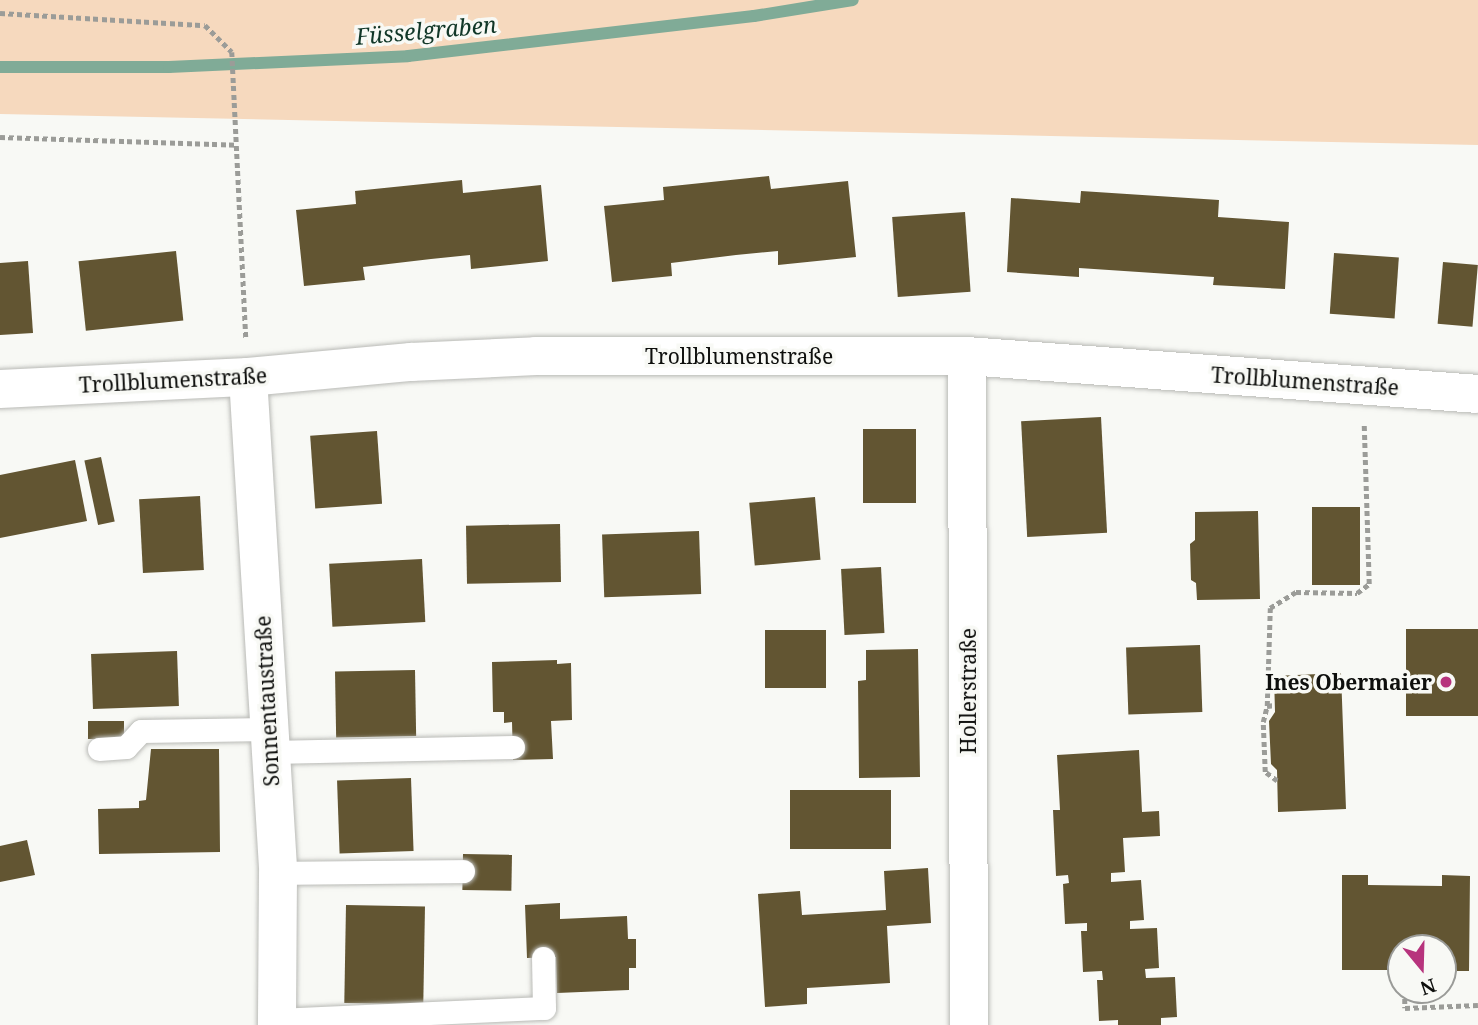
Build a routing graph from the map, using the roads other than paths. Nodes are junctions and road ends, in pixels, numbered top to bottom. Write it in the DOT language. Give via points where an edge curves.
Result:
graph roads {
  1 [pos="967,356"];
  2 [pos="248,377"];
  3 [pos="0,389"];
  4 [pos="1478,394"];
  5 [pos="269,741"];
  6 [pos="513,747"];
  7 [pos="99,749"];
  8 [pos="463,871"];
  9 [pos="278,873"];
  10 [pos="543,958"];
  11 [pos="277,1023"];
  12 [pos="969,1025"];
  1 -- 2 [label="street, Trollblumenstraße" via="536,356"];
  1 -- 4 [label="street, Trollblumenstraße"];
  1 -- 12 [label="street, Hollerstraße"];
  2 -- 3 [label="street, Trollblumenstraße"];
  2 -- 5 [label="street, Sonnentaustraße"];
  5 -- 6 [label="lane"];
  5 -- 7 [label="lane" via="141,731 126,747"];
  5 -- 9 [label="street, Sonnentaustraße"];
  8 -- 9 [label="lane"];
  9 -- 11 [label="street, Sonnentaustraße"];
  10 -- 11 [label="lane" via="544,1008"];
}
